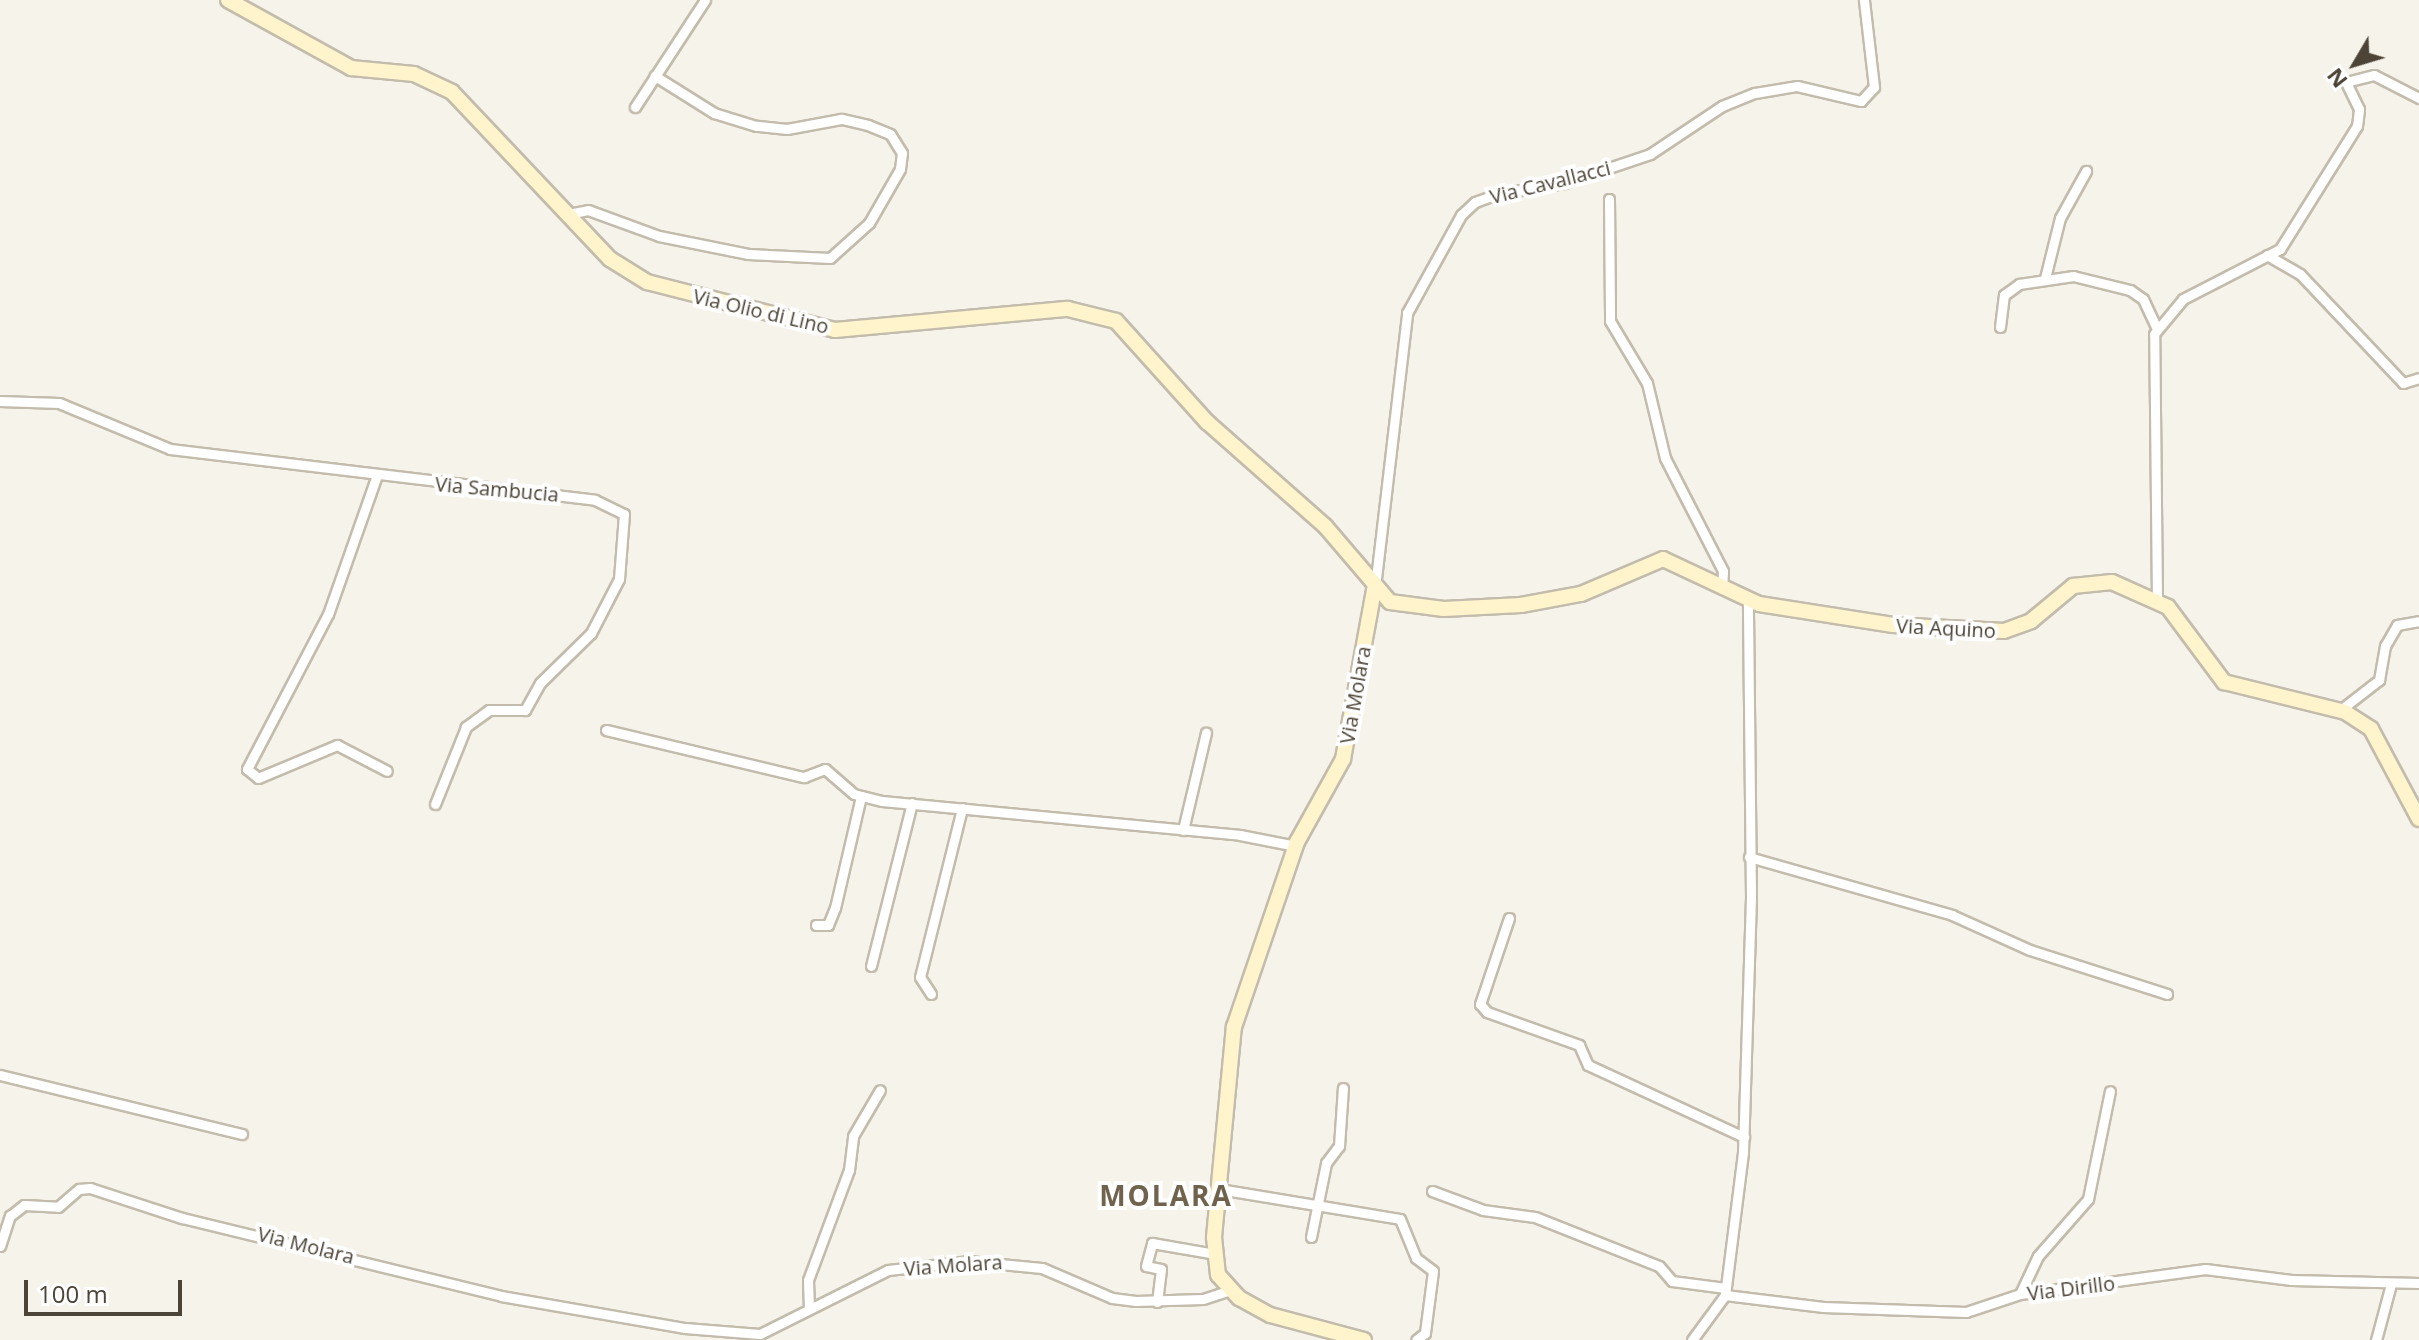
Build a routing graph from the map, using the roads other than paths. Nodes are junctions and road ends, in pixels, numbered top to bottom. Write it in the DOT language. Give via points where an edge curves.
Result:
graph roads {
  1 [pos="228,0"];
  2 [pos="705,0"];
  3 [pos="1864,0"];
  4 [pos="655,76"];
  5 [pos="2419,98"];
  6 [pos="635,107"];
  7 [pos="2086,171"];
  8 [pos="1609,199"];
  9 [pos="568,214"];
  10 [pos="2267,255"];
  11 [pos="2045,278"];
  12 [pos="2000,327"];
  13 [pos="2157,329"];
  14 [pos="2419,378"];
  15 [pos="0,401"];
  16 [pos="377,475"];
  17 [pos="1722,589"];
  18 [pos="1374,590"];
  19 [pos="1748,600"];
  20 [pos="2157,600"];
  21 [pos="2419,621"];
  22 [pos="2339,711"];
  23 [pos="606,730"];
  24 [pos="1206,733"];
  25 [pos="387,771"];
  26 [pos="861,796"];
  27 [pos="912,803"];
  28 [pos="435,804"];
  29 [pos="962,808"];
  30 [pos="2419,819"];
  31 [pos="1183,830"];
  32 [pos="1296,846"];
  33 [pos="1749,857"];
  34 [pos="1509,918"];
  35 [pos="816,925"];
  36 [pos="871,966"];
  37 [pos="931,994"];
  38 [pos="2167,994"];
  39 [pos="0,1075"];
  40 [pos="1343,1088"];
  41 [pos="880,1090"];
  42 [pos="2110,1091"];
  43 [pos="242,1134"];
  44 [pos="1744,1137"];
  45 [pos="1219,1189"];
  46 [pos="1432,1191"];
  47 [pos="1317,1205"];
  48 [pos="1311,1237"];
  49 [pos="0,1246"];
  50 [pos="1216,1254"];
  51 [pos="2419,1283"];
  52 [pos="2391,1284"];
  53 [pos="1231,1290"];
  54 [pos="1726,1291"];
  55 [pos="2020,1294"];
  56 [pos="1157,1302"];
  57 [pos="809,1309"];
  58 [pos="1364,1340"];
  59 [pos="1416,1340"];
  60 [pos="1692,1340"];
  61 [pos="2376,1340"];
  1 -- 9 [label="street, Via Olio di Lino" via="351,68 435,80"];
  2 -- 4 [label="street"];
  3 -- 18 [label="street, Via Cavallacci" via="1874,87 1861,101 1797,86 1755,93 1722,106 1650,154 1564,183 1497,194 1475,202 1461,215 1407,313"];
  4 -- 6 [label="street"];
  4 -- 9 [label="street" via="714,113 756,126 787,129 841,119 868,125 890,134 902,153 900,169 869,223 830,258 748,254 659,236 588,210"];
  5 -- 10 [label="street" via="2374,75 2346,82 2359,109 2357,126 2280,249"];
  7 -- 11 [label="street" via="2060,218"];
  8 -- 17 [label="street" via="1610,321 1647,383 1665,458 1723,571"];
  9 -- 18 [label="street, Via Olio di Lino" via="610,259 647,282 803,325 835,330 1068,309 1116,321 1207,422 1325,526"];
  10 -- 13 [label="street" via="2183,299"];
  10 -- 14 [label="street" via="2300,274 2403,383"];
  11 -- 12 [label="street" via="2004,295"];
  11 -- 13 [label="street" via="2073,276 2130,290 2143,299"];
  13 -- 20 [label="street" via="2151,360"];
  15 -- 16 [label="street, Via Sambucia" via="59,403 170,449 331,464"];
  16 -- 25 [label="street" via="328,614 247,769 258,778 337,745"];
  16 -- 28 [label="street, Via Sambucia" via="595,500 624,514 619,579 591,633 540,683 525,710 489,710 466,727"];
  17 -- 18 [label="street, Via Aquino" via="1663,559 1581,594 1521,605 1444,609 1390,602"];
  17 -- 19 [label="street, Via Aquino"];
  18 -- 32 [label="street, Via Molara" via="1343,759"];
  19 -- 20 [label="street, Via Aquino" via="1893,625 2004,631 2031,621 2062,593 2084,583 2112,582"];
  19 -- 33 [label="street"];
  20 -- 22 [label="street, Via Aquino" via="2188,627 2216,678"];
  21 -- 22 [label="street" via="2397,625 2385,646 2379,680"];
  22 -- 30 [label="street, Via Aquino" via="2381,740"];
  23 -- 26 [label="street" via="804,777 825,769"];
  24 -- 31 [label="street"];
  26 -- 27 [label="street"];
  26 -- 35 [label="street" via="835,908 828,925"];
  27 -- 29 [label="street"];
  27 -- 36 [label="street"];
  29 -- 31 [label="street"];
  29 -- 37 [label="street" via="920,977"];
  31 -- 32 [label="street"];
  32 -- 45 [label="street, Via Molara" via="1234,1027"];
  33 -- 38 [label="street" via="1952,915 2030,950"];
  33 -- 44 [label="street"];
  34 -- 44 [label="street" via="1480,1004 1487,1012 1579,1045 1588,1065"];
  39 -- 43 [label="street"];
  40 -- 47 [label="street" via="1339,1146 1326,1163"];
  41 -- 57 [label="street" via="853,1136 849,1170 808,1280"];
  42 -- 55 [label="street" via="2088,1199 2038,1256"];
  44 -- 54 [label="street"];
  45 -- 47 [label="street"];
  45 -- 50 [label="street, Via Molara"];
  46 -- 54 [label="street, Via Dirillo" via="1483,1210 1535,1217 1659,1266 1672,1281"];
  47 -- 48 [label="street"];
  47 -- 59 [label="street" via="1400,1219 1416,1258 1433,1271 1425,1333"];
  49 -- 57 [label="street, Via Molara" via="10,1216 24,1205 58,1207 79,1189 90,1188 182,1218 629,1321 760,1334"];
  50 -- 53 [label="street, Via Molara" via="1218,1275"];
  50 -- 56 [label="street" via="1152,1243 1146,1266 1161,1269"];
  51 -- 52 [label="street, Via Dirillo"];
  52 -- 55 [label="street, Via Dirillo" via="2205,1269"];
  52 -- 61 [label="street"];
  53 -- 56 [label="street, Via Molara"];
  53 -- 58 [label="street" via="1270,1315"];
  54 -- 55 [label="street, Via Dirillo" via="1823,1307 1966,1312"];
  54 -- 60 [label="street"];
  56 -- 57 [label="street, Via Molara" via="1112,1298 1006,1260 888,1270"];
}
